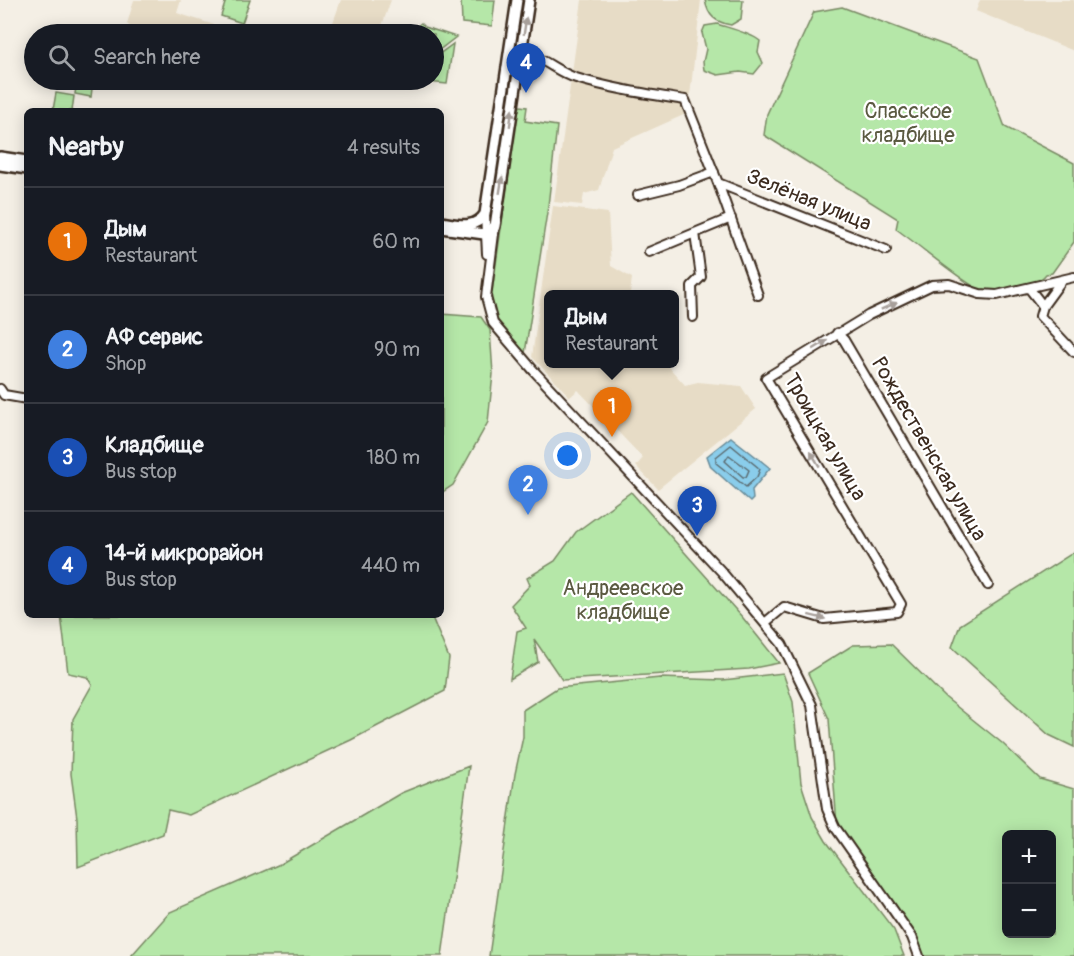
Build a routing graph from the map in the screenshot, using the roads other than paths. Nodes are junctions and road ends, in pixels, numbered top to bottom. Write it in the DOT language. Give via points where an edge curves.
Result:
graph roads {
  1 [pos="517,2"];
  2 [pos="529,2"];
  3 [pos="521,53"];
  4 [pos="0,158"];
  5 [pos="0,165"];
  6 [pos="24,166"];
  7 [pos="24,166"];
  8 [pos="714,172"];
  9 [pos="718,183"];
  10 [pos="638,195"];
  11 [pos="485,214"];
  12 [pos="731,218"];
  13 [pos="444,223"];
  14 [pos="444,228"];
  15 [pos="468,229"];
  16 [pos="490,231"];
  17 [pos="695,233"];
  18 [pos="486,248"];
  19 [pos="886,250"];
  20 [pos="649,252"];
  21 [pos="489,265"];
  22 [pos="1074,277"];
  23 [pos="1062,280"];
  24 [pos="1029,288"];
  25 [pos="758,295"];
  26 [pos="1043,306"];
  27 [pos="693,317"];
  28 [pos="837,333"];
  29 [pos="1074,352"];
  30 [pos="0,389"];
  31 [pos="24,398"];
  32 [pos="988,585"];
  33 [pos="766,622"];
  34 [pos="919,956"];
  1 -- 2 [label="street" via="523,6"];
  1 -- 11 [label="main road"];
  3 -- 2 [label="main road, one-way"];
  3 -- 8 [label="street" via="549,62 573,77 624,91 685,100"];
  16 -- 3 [label="main road, one-way"];
  4 -- 6 [label="main road"];
  5 -- 7 [label="main road"];
  8 -- 9 [label="street"];
  8 -- 10 [label="street"];
  9 -- 12 [label="street"];
  9 -- 19 [label="street, Зелёная улица"];
  11 -- 15 [label="main road"];
  11 -- 16 [label="street"];
  12 -- 17 [label="street"];
  12 -- 25 [label="street"];
  13 -- 15 [label="main road"];
  14 -- 15 [label="main road"];
  15 -- 16 [label="main road"];
  15 -- 18 [label="street"];
  16 -- 18 [label="street"];
  16 -- 21 [label="street"];
  17 -- 20 [label="street"];
  17 -- 27 [label="street" via="701,277 692,286"];
  18 -- 21 [label="street"];
  21 -- 33 [label="street" via="487,306 498,329"];
  22 -- 23 [label="street, Троицкая улица"];
  23 -- 24 [label="street, Троицкая улица"];
  23 -- 26 [label="street"];
  24 -- 26 [label="street"];
  28 -- 24 [label="street, Троицкая улица, one-way" via="932,285 949,284 997,295"];
  26 -- 29 [label="street" via="1040,316 1045,324"];
  28 -- 32 [label="street, Рождественская улица"];
  33 -- 28 [label="street, Троицкая улица, one-way" via="784,607 824,619 897,612 902,604 766,378"];
  30 -- 31 [label="street" via="4,395"];
  33 -- 34 [label="street" via="782,644 812,705 827,809 835,827 912,937"];
}
